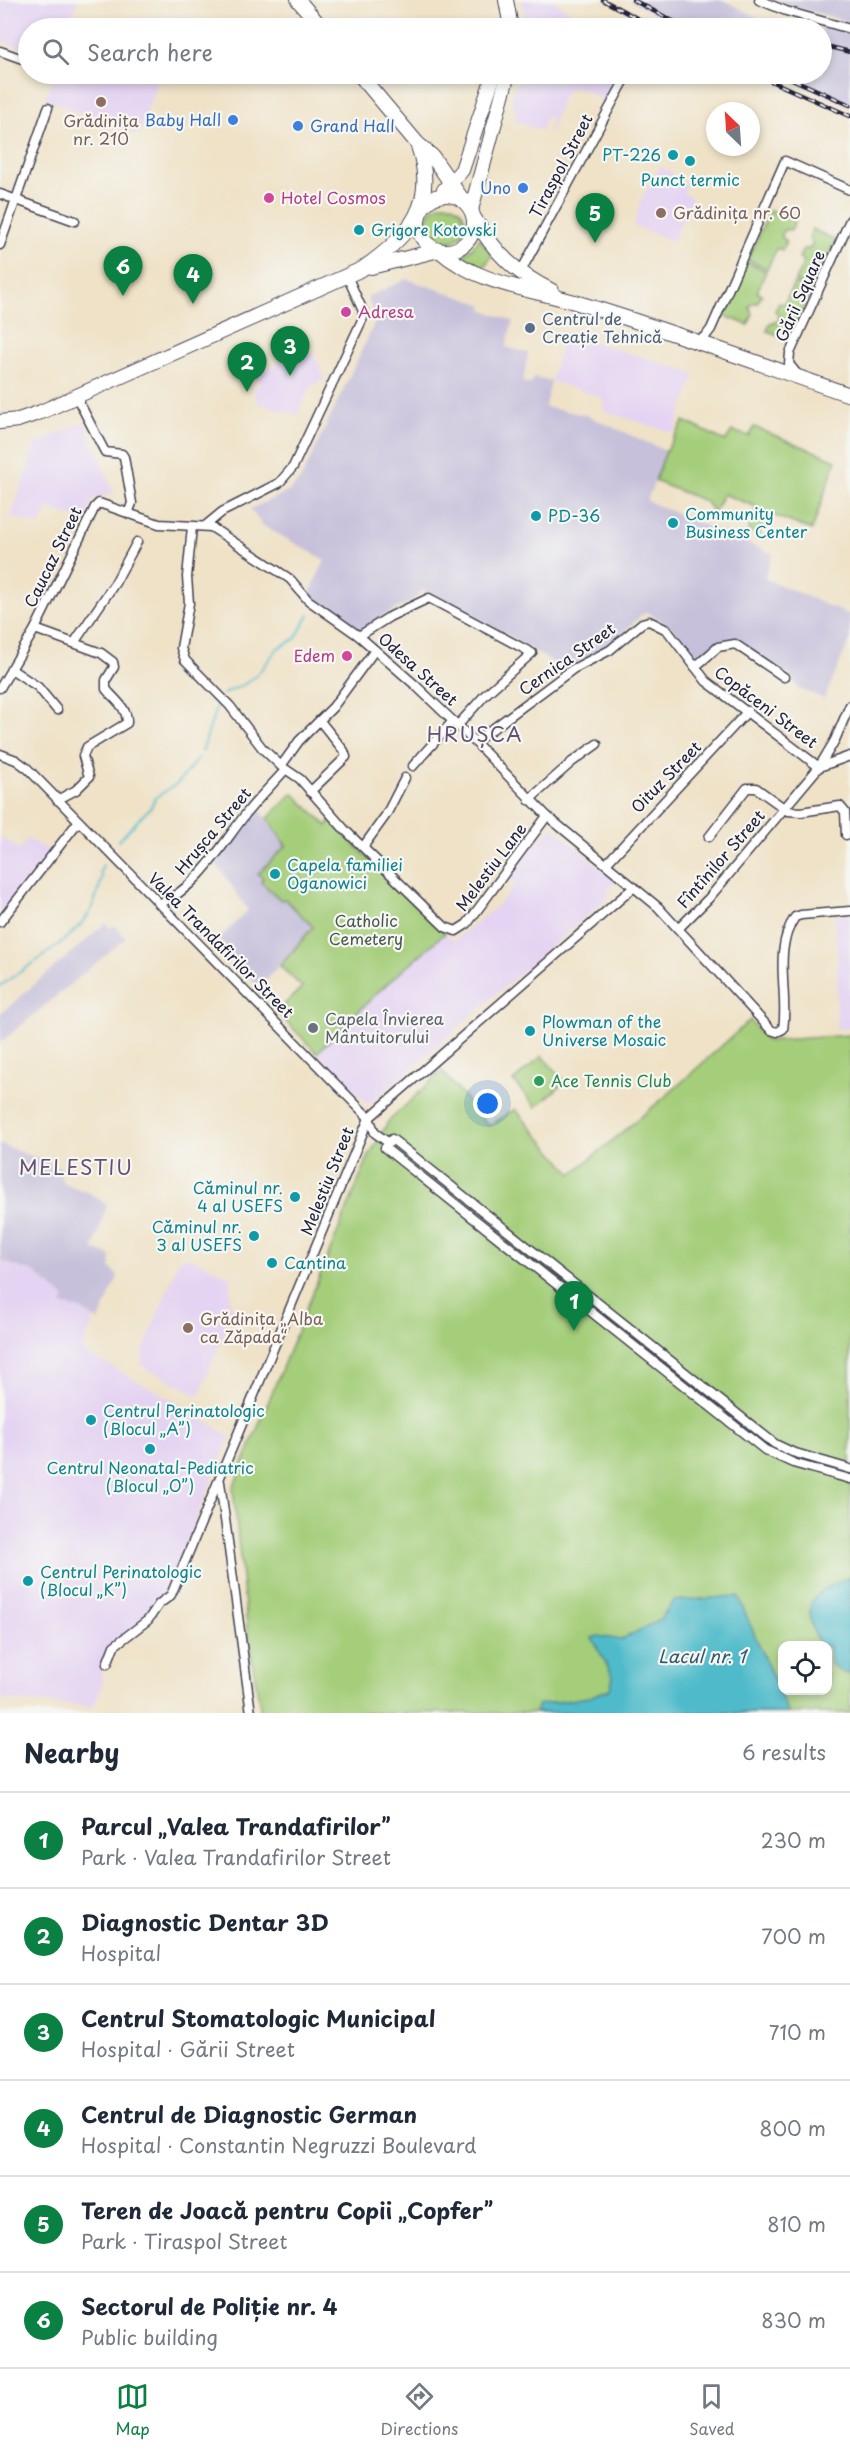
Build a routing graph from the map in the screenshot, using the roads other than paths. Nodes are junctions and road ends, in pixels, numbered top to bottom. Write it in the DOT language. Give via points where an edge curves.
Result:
graph roads {
  1 [pos="298,0"];
  2 [pos="506,0"];
  3 [pos="759,0"];
  4 [pos="313,18"];
  5 [pos="509,18"];
  6 [pos="811,18"];
  7 [pos="832,24"];
  8 [pos="850,29"];
  9 [pos="0,51"];
  10 [pos="18,57"];
  11 [pos="367,84"];
  12 [pos="491,84"];
  13 [pos="505,84"];
  14 [pos="623,84"];
  15 [pos="48,108"];
  16 [pos="417,143"];
  17 [pos="432,156"];
  18 [pos="467,156"];
  19 [pos="451,183"];
  20 [pos="850,190"];
  21 [pos="0,194"];
  22 [pos="438,195"];
  23 [pos="16,199"];
  24 [pos="469,210"];
  25 [pos="418,214"];
  26 [pos="850,220"];
  27 [pos="75,221"];
  28 [pos="0,245"];
  29 [pos="439,250"];
  30 [pos="362,269"];
  31 [pos="520,273"];
  32 [pos="347,276"];
  33 [pos="577,303"];
  34 [pos="685,339"];
  35 [pos="805,379"];
  36 [pos="850,395"];
  37 [pos="76,396"];
  38 [pos="0,423"];
  39 [pos="128,514"];
  40 [pos="206,526"];
  41 [pos="192,527"];
  42 [pos="137,542"];
  43 [pos="646,621"];
  44 [pos="35,629"];
  45 [pos="359,636"];
  46 [pos="74,643"];
  47 [pos="375,650"];
  48 [pos="695,667"];
  49 [pos="11,669"];
  50 [pos="784,677"];
  51 [pos="0,688"];
  52 [pos="850,705"];
  53 [pos="57,710"];
  54 [pos="748,711"];
  55 [pos="320,721"];
  56 [pos="456,723"];
  57 [pos="475,742"];
  58 [pos="597,744"];
  59 [pos="0,754"];
  60 [pos="850,756"];
  61 [pos="413,766"];
  62 [pos="819,767"];
  63 [pos="283,768"];
  64 [pos="405,778"];
  65 [pos="310,792"];
  66 [pos="57,800"];
  67 [pos="530,800"];
  68 [pos="784,810"];
  69 [pos="547,816"];
  70 [pos="78,822"];
  71 [pos="846,835"];
  72 [pos="709,837"];
  73 [pos="363,847"];
  74 [pos="606,864"];
  75 [pos="634,887"];
  76 [pos="159,904"];
  77 [pos="850,911"];
  78 [pos="0,922"];
  79 [pos="679,928"];
  80 [pos="369,1118"];
  81 [pos="388,1143"];
  82 [pos="645,1342"];
  83 [pos="639,1350"];
  84 [pos="742,1425"];
  85 [pos="850,1469"];
  86 [pos="850,1479"];
  87 [pos="220,1480"];
  88 [pos="107,1664"];
  89 [pos="251,1713"];
  1 -- 4 [label="main road"];
  2 -- 5 [label="main road"];
  3 -- 6 [label="street"];
  7 -- 8 [label="street"];
  9 -- 10 [label="street"];
  11 -- 16 [label="main road"];
  12 -- 18 [label="main road"];
  13 -- 24 [label="main road"];
  14 -- 31 [label="street, Tiraspol Street"];
  15 -- 23 [label="street"];
  16 -- 17 [label="main road"];
  16 -- 25 [label="main road" via="425,171"];
  17 -- 18 [label="main road" via="452,162"];
  17 -- 19 [label="main road"];
  18 -- 19 [label="main road"];
  19 -- 22 [label="main road"];
  19 -- 24 [label="main road"];
  20 -- 34 [label="street" via="786,161 709,334 700,340"];
  21 -- 23 [label="street"];
  22 -- 24 [label="main road" via="450,195"];
  22 -- 25 [label="main road" via="424,204"];
  23 -- 27 [label="street"];
  23 -- 28 [label="street"];
  24 -- 29 [label="main road" via="472,233 466,242 453,250"];
  24 -- 31 [label="main road" via="499,255"];
  25 -- 29 [label="main road" via="420,236"];
  25 -- 30 [label="main road" via="390,250"];
  26 -- 35 [label="street, Gării Square" via="790,353 792,369"];
  29 -- 30 [label="main road"];
  29 -- 33 [label="main road" via="471,272"];
  30 -- 32 [label="main road"];
  31 -- 33 [label="main road"];
  32 -- 37 [label="main road"];
  32 -- 40 [label="street" via="363,318 293,467 279,483 222,512"];
  33 -- 34 [label="main road"];
  34 -- 35 [label="main road"];
  35 -- 36 [label="main road"];
  37 -- 38 [label="main road" via="27,417"];
  37 -- 39 [label="street" via="105,452 124,457 132,502"];
  39 -- 41 [label="street" via="159,524"];
  39 -- 44 [label="street, Caucaz Street" via="99,503 95,507"];
  40 -- 41 [label="street"];
  40 -- 45 [label="street, Odesa Street" via="223,533 290,579 308,600"];
  41 -- 63 [label="street" via="187,577 189,603 181,648 190,668 238,715 256,742"];
  42 -- 46 [label="street" via="115,583"];
  43 -- 48 [label="street, Copăceni Street" via="667,630"];
  43 -- 57 [label="street, Cernica Street" via="610,650 568,672"];
  44 -- 46 [label="street"];
  44 -- 49 [label="street, Caucaz Street"];
  45 -- 47 [label="street, Odesa Street"];
  45 -- 56 [label="street" via="389,616 429,598 532,653"];
  46 -- 66 [label="street" via="101,653 114,665 106,686 122,707 128,723 87,747 83,756 88,777 76,790"];
  47 -- 55 [label="street, Hrușca Street"];
  47 -- 56 [label="street, Odesa Street"];
  48 -- 50 [label="street" via="718,647 735,644"];
  48 -- 54 [label="street, Copăceni Street" via="706,681"];
  49 -- 51 [label="street, Caucaz Street"];
  49 -- 53 [label="street" via="38,687"];
  52 -- 62 [label="street, Fîntînilor Street"];
  54 -- 62 [label="street, Copăceni Street"];
  54 -- 74 [label="street, Oituz Street"];
  55 -- 63 [label="street, Hrușca Street" via="298,741"];
  55 -- 65 [label="street" via="346,757"];
  56 -- 57 [label="street, Odesa Street"];
  56 -- 61 [label="street"];
  57 -- 67 [label="street, Odesa Street"];
  58 -- 67 [label="street"];
  59 -- 66 [label="street, Valea Trandafirilor Street" via="20,762"];
  60 -- 62 [label="street"];
  62 -- 68 [label="street, Fîntînilor Street"];
  63 -- 65 [label="street"];
  63 -- 76 [label="street, Hrușca Street" via="198,875"];
  64 -- 73 [label="street" via="386,815"];
  65 -- 73 [label="street"];
  66 -- 70 [label="street, Valea Trandafirilor Street"];
  67 -- 69 [label="street, Odesa Street"];
  68 -- 71 [label="street, Fîntînilor Street" via="801,812 840,806 845,812"];
  68 -- 72 [label="street" via="751,786"];
  68 -- 79 [label="street, Fîntînilor Street"];
  69 -- 73 [label="street, Melestiu Lane" via="467,924 456,931 445,927"];
  69 -- 74 [label="street, Odesa Street"];
  70 -- 76 [label="street, Valea Trandafirilor Street"];
  70 -- 78 [label="street"];
  74 -- 75 [label="street, Odesa Street"];
  75 -- 79 [label="street, Odesa Street"];
  75 -- 80 [label="street, Melestiu Street"];
  76 -- 80 [label="street, Valea Trandafirilor Street"];
  77 -- 79 [label="street, Odesa Street" via="801,915 790,923 783,945 784,1024 777,1032 769,1028"];
  80 -- 81 [label="street, Valea Trandafirilor Street" via="375,1133"];
  80 -- 87 [label="street, Melestiu Street"];
  81 -- 82 [label="street, Valea Trandafirilor Street" via="392,1139"];
  81 -- 83 [label="street, Valea Trandafirilor Street" via="385,1148"];
  82 -- 83 [label="street"];
  82 -- 84 [label="street, Valea Trandafirilor Street"];
  83 -- 84 [label="street, Valea Trandafirilor Street"];
  84 -- 85 [label="street, Valea Trandafirilor Street" via="779,1447"];
  84 -- 86 [label="street, Valea Trandafirilor Street" via="777,1457"];
  87 -- 88 [label="street, Melestiu Street" via="171,1595 148,1620 114,1646"];
  87 -- 89 [label="street, Melestiu Street"];
}
